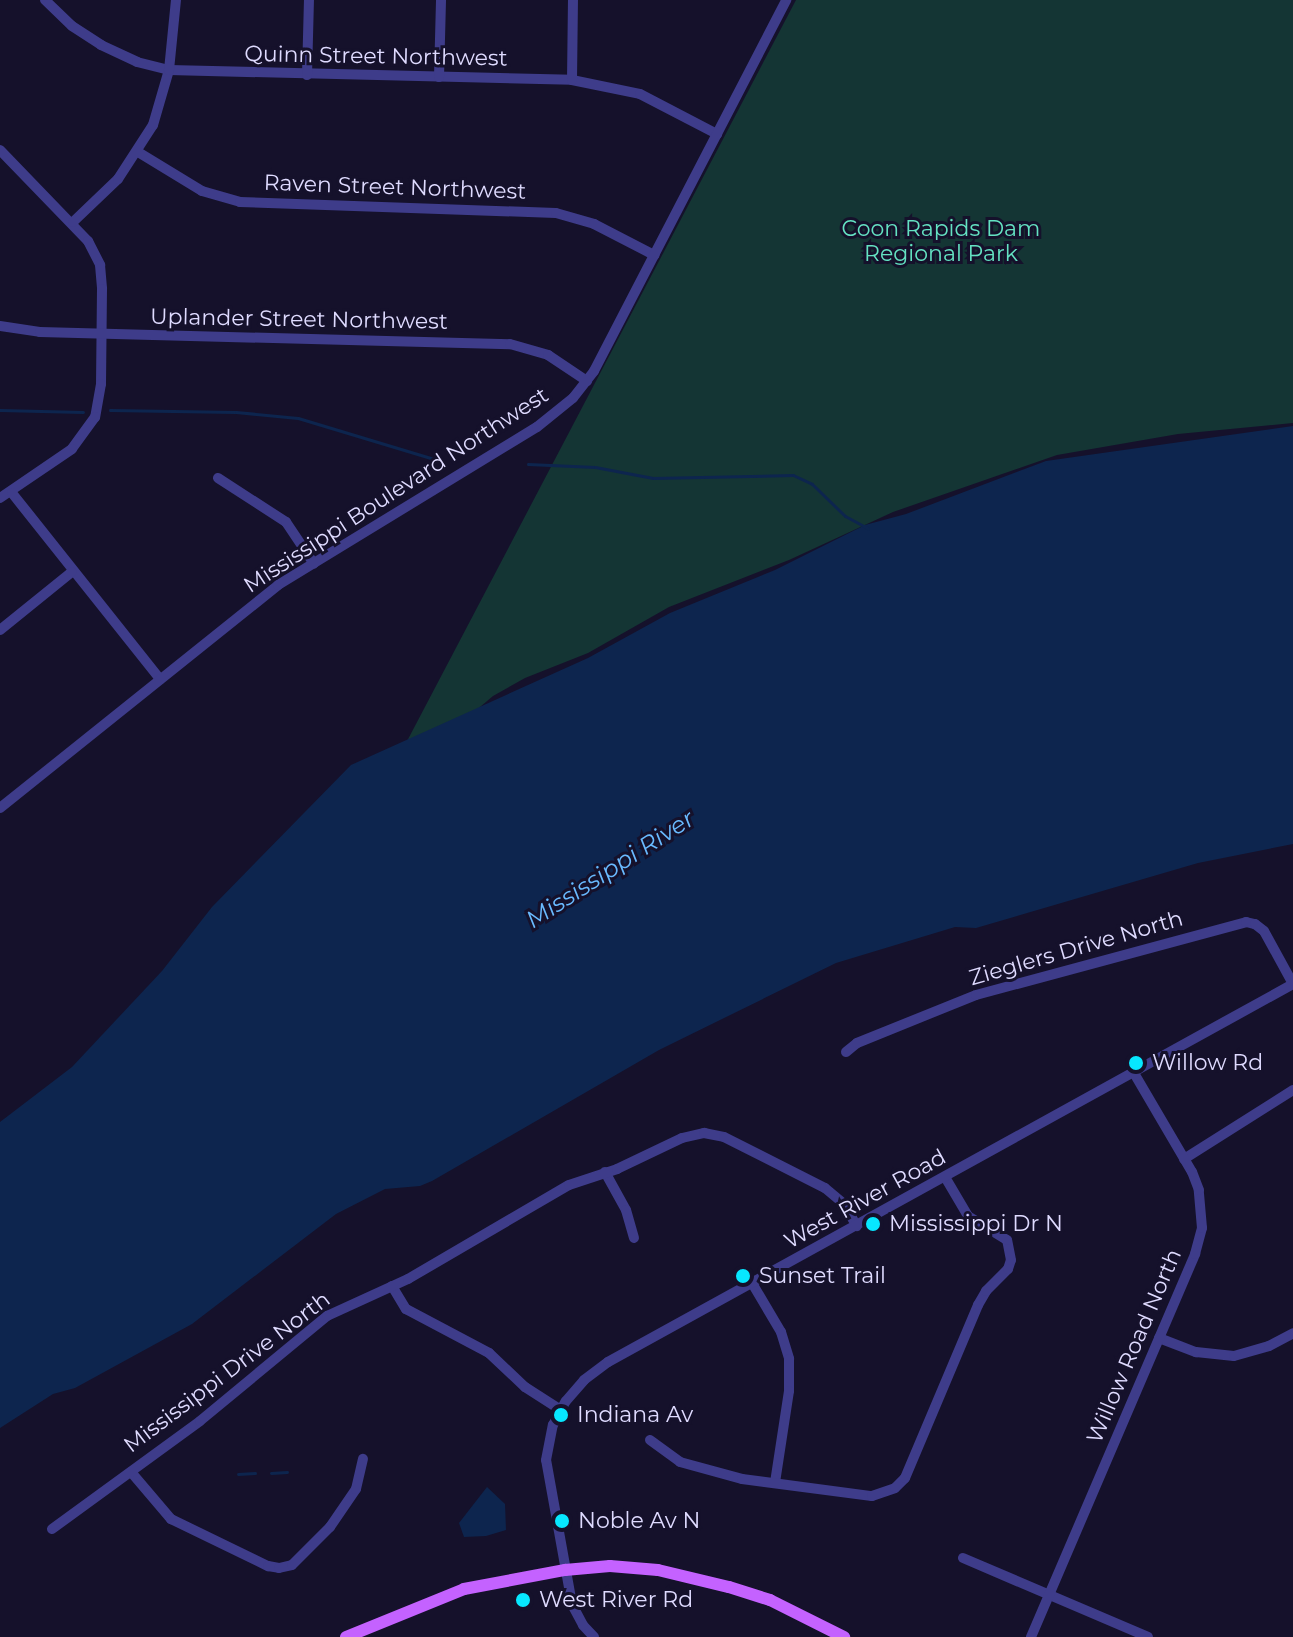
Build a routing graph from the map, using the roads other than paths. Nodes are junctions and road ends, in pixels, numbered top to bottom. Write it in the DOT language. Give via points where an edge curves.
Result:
graph roads {
  1 [pos="45,0"];
  2 [pos="176,0"];
  3 [pos="309,0"];
  4 [pos="441,0"];
  5 [pos="573,0"];
  6 [pos="786,0"];
  7 [pos="169,70"];
  8 [pos="307,75"];
  9 [pos="439,77"];
  10 [pos="572,80"];
  11 [pos="717,134"];
  12 [pos="0,150"];
  13 [pos="138,152"];
  14 [pos="73,222"];
  15 [pos="654,255"];
  16 [pos="0,326"];
  17 [pos="102,334"];
  18 [pos="587,381"];
  19 [pos="218,478"];
  20 [pos="12,493"];
  21 [pos="0,498"];
  22 [pos="314,564"];
  23 [pos="72,572"];
  24 [pos="0,630"];
  25 [pos="160,679"];
  26 [pos="0,808"];
  27 [pos="1293,984"];
  28 [pos="846,1052"];
  29 [pos="1134,1073"];
  30 [pos="1293,1090"];
  31 [pos="1184,1159"];
  32 [pos="605,1172"];
  33 [pos="945,1177"];
  34 [pos="857,1226"];
  35 [pos="634,1238"];
  36 [pos="752,1283"];
  37 [pos="392,1286"];
  38 [pos="1293,1333"];
  39 [pos="1159,1338"];
  40 [pos="561,1410"];
  41 [pos="650,1440"];
  42 [pos="363,1459"];
  43 [pos="131,1472"];
  44 [pos="775,1483"];
  45 [pos="52,1529"];
  46 [pos="963,1558"];
  47 [pos="565,1570"];
  48 [pos="1050,1595"];
  49 [pos="346,1637"];
  50 [pos="594,1637"];
  51 [pos="844,1637"];
  52 [pos="1031,1637"];
  53 [pos="1148,1637"];
  1 -- 7 [label="street, Quinn Street Northwest" via="101,45"];
  2 -- 7 [label="street"];
  3 -- 8 [label="street"];
  4 -- 9 [label="street"];
  5 -- 10 [label="street"];
  6 -- 11 [label="street, Mississippi Boulevard Northwest"];
  7 -- 8 [label="street, Quinn Street Northwest"];
  7 -- 13 [label="street" via="153,125"];
  8 -- 9 [label="street, Quinn Street Northwest"];
  9 -- 10 [label="street, Quinn Street Northwest"];
  10 -- 11 [label="street, Quinn Street Northwest" via="640,94"];
  11 -- 15 [label="street, Mississippi Boulevard Northwest"];
  12 -- 14 [label="street"];
  13 -- 14 [label="street"];
  13 -- 15 [label="street, Raven Street Northwest" via="202,191 240,202 556,213 594,224"];
  14 -- 17 [label="street" via="100,265"];
  15 -- 18 [label="street, Mississippi Boulevard Northwest"];
  16 -- 17 [label="street, Uplander Street Northwest"];
  17 -- 18 [label="street, Uplander Street Northwest" via="510,344 548,355"];
  17 -- 20 [label="street" via="99,402 90,428 72,449"];
  18 -- 22 [label="street, Mississippi Boulevard Northwest" via="548,420"];
  19 -- 22 [label="street" via="286,522"];
  20 -- 21 [label="street"];
  20 -- 23 [label="street"];
  22 -- 25 [label="street, Mississippi Boulevard Northwest" via="278,585"];
  23 -- 24 [label="street"];
  23 -- 25 [label="street"];
  25 -- 26 [label="street, Mississippi Boulevard Northwest"];
  27 -- 28 [label="street, Zieglers Drive North" via="1264,931 1246,922 976,995"];
  27 -- 29 [label="street, West River Road"];
  29 -- 31 [label="street, Willow Road North"];
  29 -- 33 [label="street, West River Road"];
  30 -- 31 [label="street"];
  31 -- 39 [label="street, Willow Road North" via="1199,1190 1202,1228"];
  32 -- 34 [label="street, Mississippi Drive North" via="687,1136 717,1135 832,1192"];
  32 -- 35 [label="street"];
  32 -- 37 [label="street, Mississippi Drive North" via="569,1185"];
  33 -- 34 [label="street, West River Road"];
  33 -- 44 [label="street" via="968,1216 1007,1240 1011,1260 978,1305 905,1478 872,1496"];
  34 -- 36 [label="street, West River Road"];
  36 -- 40 [label="street, West River Road" via="608,1362 584,1380"];
  36 -- 44 [label="street" via="781,1332 789,1359"];
  37 -- 40 [label="street" via="406,1309 489,1353 525,1387"];
  37 -- 43 [label="street, Mississippi Drive North" via="327,1316"];
  38 -- 39 [label="street" via="1234,1356 1196,1352"];
  39 -- 48 [label="street, Willow Road North"];
  40 -- 47 [label="street, West River Road" via="546,1460"];
  41 -- 44 [label="street" via="680,1462"];
  42 -- 43 [label="street" via="356,1489 330,1527 292,1565 279,1568 171,1519"];
  43 -- 45 [label="street, Mississippi Drive North"];
  46 -- 48 [label="street"];
  47 -- 49 [label="main road" via="464,1589"];
  47 -- 50 [label="street, West River Road" via="575,1613"];
  47 -- 51 [label="main road" via="639,1567 697,1578 770,1600"];
  48 -- 52 [label="street, Willow Road North"];
  48 -- 53 [label="street"];
}
